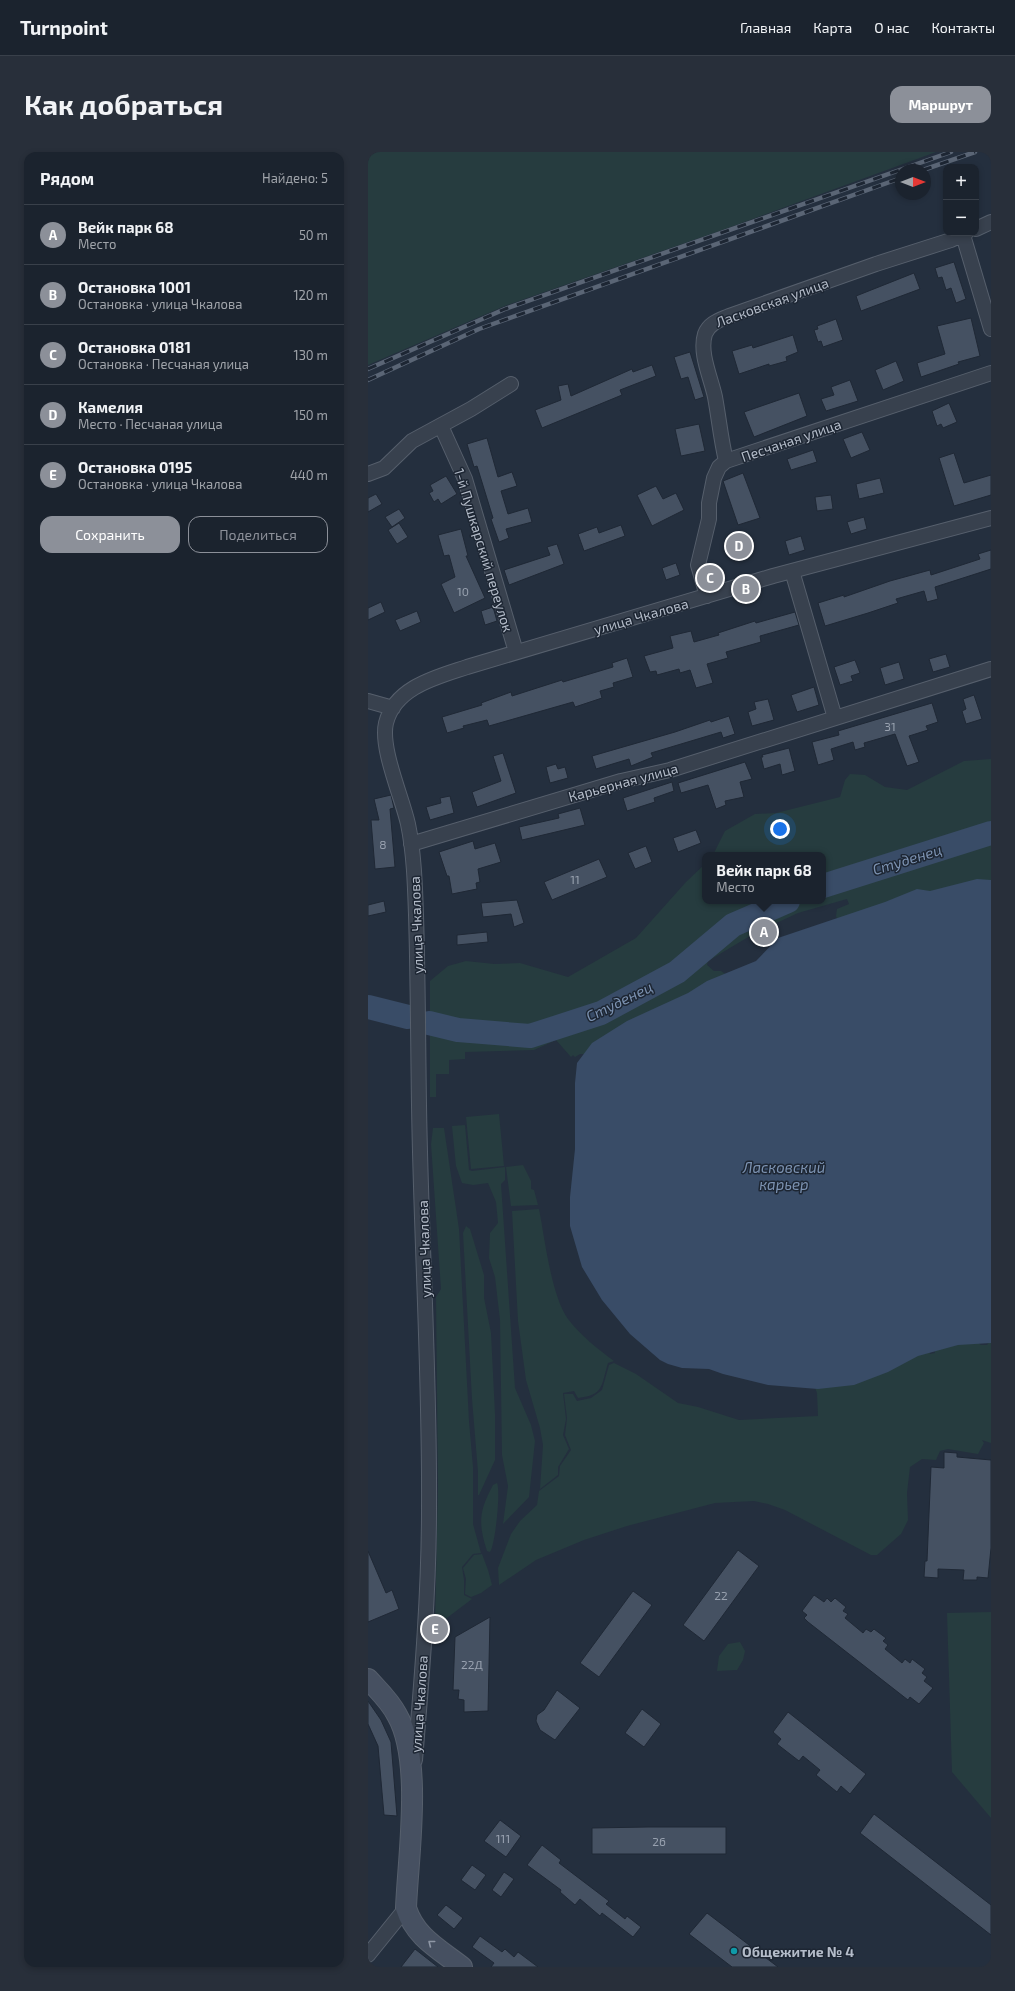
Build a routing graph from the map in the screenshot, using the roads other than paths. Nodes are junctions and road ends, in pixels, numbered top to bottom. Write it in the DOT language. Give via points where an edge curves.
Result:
graph roads {
  1 [pos="991,222"];
  2 [pos="979,228"];
  3 [pos="959,236"];
  4 [pos="966,236"];
  5 [pos="991,329"];
  6 [pos="991,373"];
  7 [pos="511,384"];
  8 [pos="441,426"];
  9 [pos="726,461"];
  10 [pos="368,474"];
  11 [pos="991,518"];
  12 [pos="792,571"];
  13 [pos="707,596"];
  14 [pos="516,652"];
  15 [pos="991,669"];
  16 [pos="368,701"];
  17 [pos="394,708"];
  18 [pos="835,718"];
  19 [pos="411,844"];
  20 [pos="368,1679"];
  21 [pos="412,1794"];
  22 [pos="406,1908"];
  23 [pos="368,1955"];
  24 [pos="462,1967"];
  1 -- 2 [label="street"];
  3 -- 9 [label="street, Ласковская улица" via="713,323 705,334 704,347"];
  4 -- 5 [label="street"];
  6 -- 9 [label="street, Песчаная улица"];
  7 -- 8 [label="street"];
  8 -- 10 [label="street" via="412,441 384,468"];
  8 -- 14 [label="street, 1-й Пушкарский переулок" via="465,479"];
  9 -- 13 [label="street, Песчаная улица" via="714,478 709,519 698,565"];
  11 -- 12 [label="street, улица Чкалова"];
  12 -- 13 [label="street, улица Чкалова"];
  12 -- 18 [label="street"];
  13 -- 14 [label="street, улица Чкалова"];
  14 -- 17 [label="street, улица Чкалова" via="423,683 398,700"];
  15 -- 18 [label="street, Карьерная улица"];
  16 -- 17 [label="street"];
  17 -- 19 [label="street, улица Чкалова" via="386,722 385,740"];
  18 -- 19 [label="street, Карьерная улица" via="670,770 621,780"];
  19 -- 21 [label="street, улица Чкалова" via="416,918 429,1509 426,1608"];
  20 -- 21 [label="main road" via="393,1708 405,1732"];
  21 -- 22 [label="main road"];
  22 -- 23 [label="street"];
  24 -- 22 [label="main road, one-way" via="416,1930"];
}
